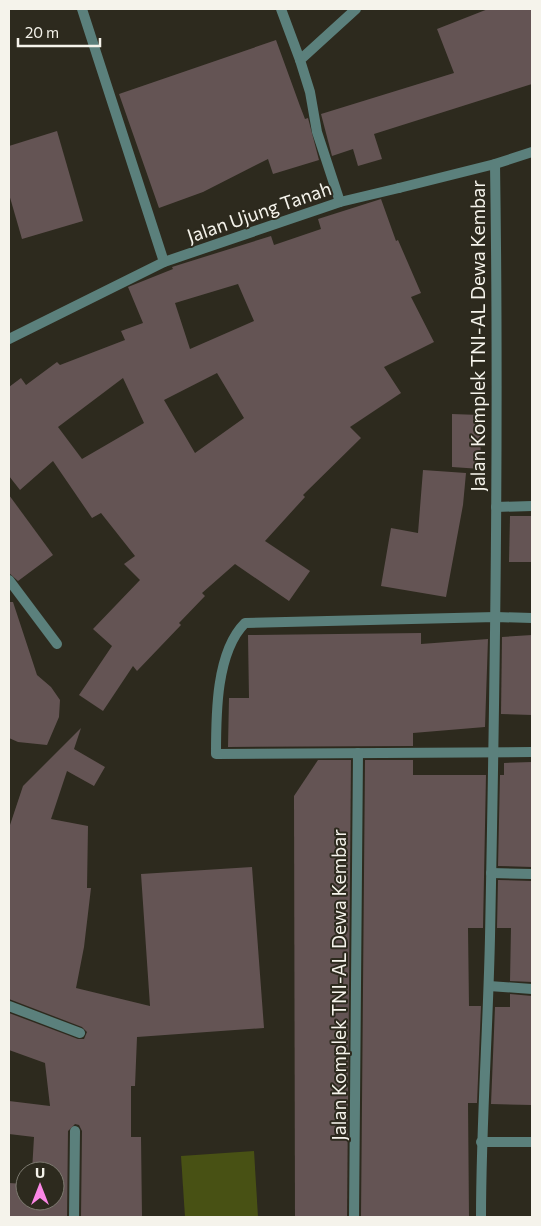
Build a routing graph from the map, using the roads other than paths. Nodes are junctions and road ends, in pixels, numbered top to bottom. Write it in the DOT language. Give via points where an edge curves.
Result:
graph roads {
  1 [pos="82,9"];
  2 [pos="281,9"];
  3 [pos="356,9"];
  4 [pos="300,60"];
  5 [pos="532,152"];
  6 [pos="495,164"];
  7 [pos="340,202"];
  8 [pos="164,262"];
  9 [pos="9,339"];
  10 [pos="532,506"];
  11 [pos="496,507"];
  12 [pos="9,580"];
  13 [pos="496,617"];
  14 [pos="532,618"];
  15 [pos="57,644"];
  16 [pos="532,752"];
  17 [pos="493,753"];
  18 [pos="358,754"];
  19 [pos="491,873"];
  20 [pos="532,874"];
  21 [pos="489,986"];
  22 [pos="532,989"];
  23 [pos="9,1006"];
  24 [pos="80,1033"];
  25 [pos="75,1131"];
  26 [pos="481,1142"];
  27 [pos="532,1142"];
  28 [pos="74,1217"];
  29 [pos="354,1217"];
  30 [pos="481,1217"];
  1 -- 8 [label="street"];
  2 -- 4 [label="street"];
  3 -- 4 [label="street"];
  4 -- 7 [label="street" via="317,132"];
  5 -- 6 [label="street, Jalan Ujung Tanah"];
  6 -- 7 [label="street, Jalan Ujung Tanah"];
  6 -- 11 [label="street, Jalan Komplek TNI-AL Dewa Kembar"];
  7 -- 8 [label="street, Jalan Ujung Tanah"];
  8 -- 9 [label="street, Jalan Ujung Tanah"];
  10 -- 11 [label="street, Jalan Komplek TNI-AL Dewa Kembar"];
  11 -- 13 [label="street, Jalan Komplek TNI-AL Dewa Kembar"];
  12 -- 15 [label="street"];
  13 -- 14 [label="street"];
  13 -- 17 [label="street, Jalan Komplek TNI-AL Dewa Kembar"];
  13 -- 18 [label="street" via="256,621 241,627 236,632 220,676 216,754"];
  16 -- 17 [label="street"];
  17 -- 18 [label="street"];
  17 -- 19 [label="street, Jalan Komplek TNI-AL Dewa Kembar"];
  18 -- 29 [label="street, Jalan Komplek TNI-AL Dewa Kembar"];
  19 -- 20 [label="street"];
  19 -- 21 [label="street, Jalan Komplek TNI-AL Dewa Kembar"];
  21 -- 22 [label="street"];
  21 -- 26 [label="street, Jalan Komplek TNI-AL Dewa Kembar"];
  23 -- 24 [label="street"];
  25 -- 28 [label="street"];
  26 -- 27 [label="street"];
  26 -- 30 [label="street, Jalan Komplek TNI-AL Dewa Kembar"];
}
